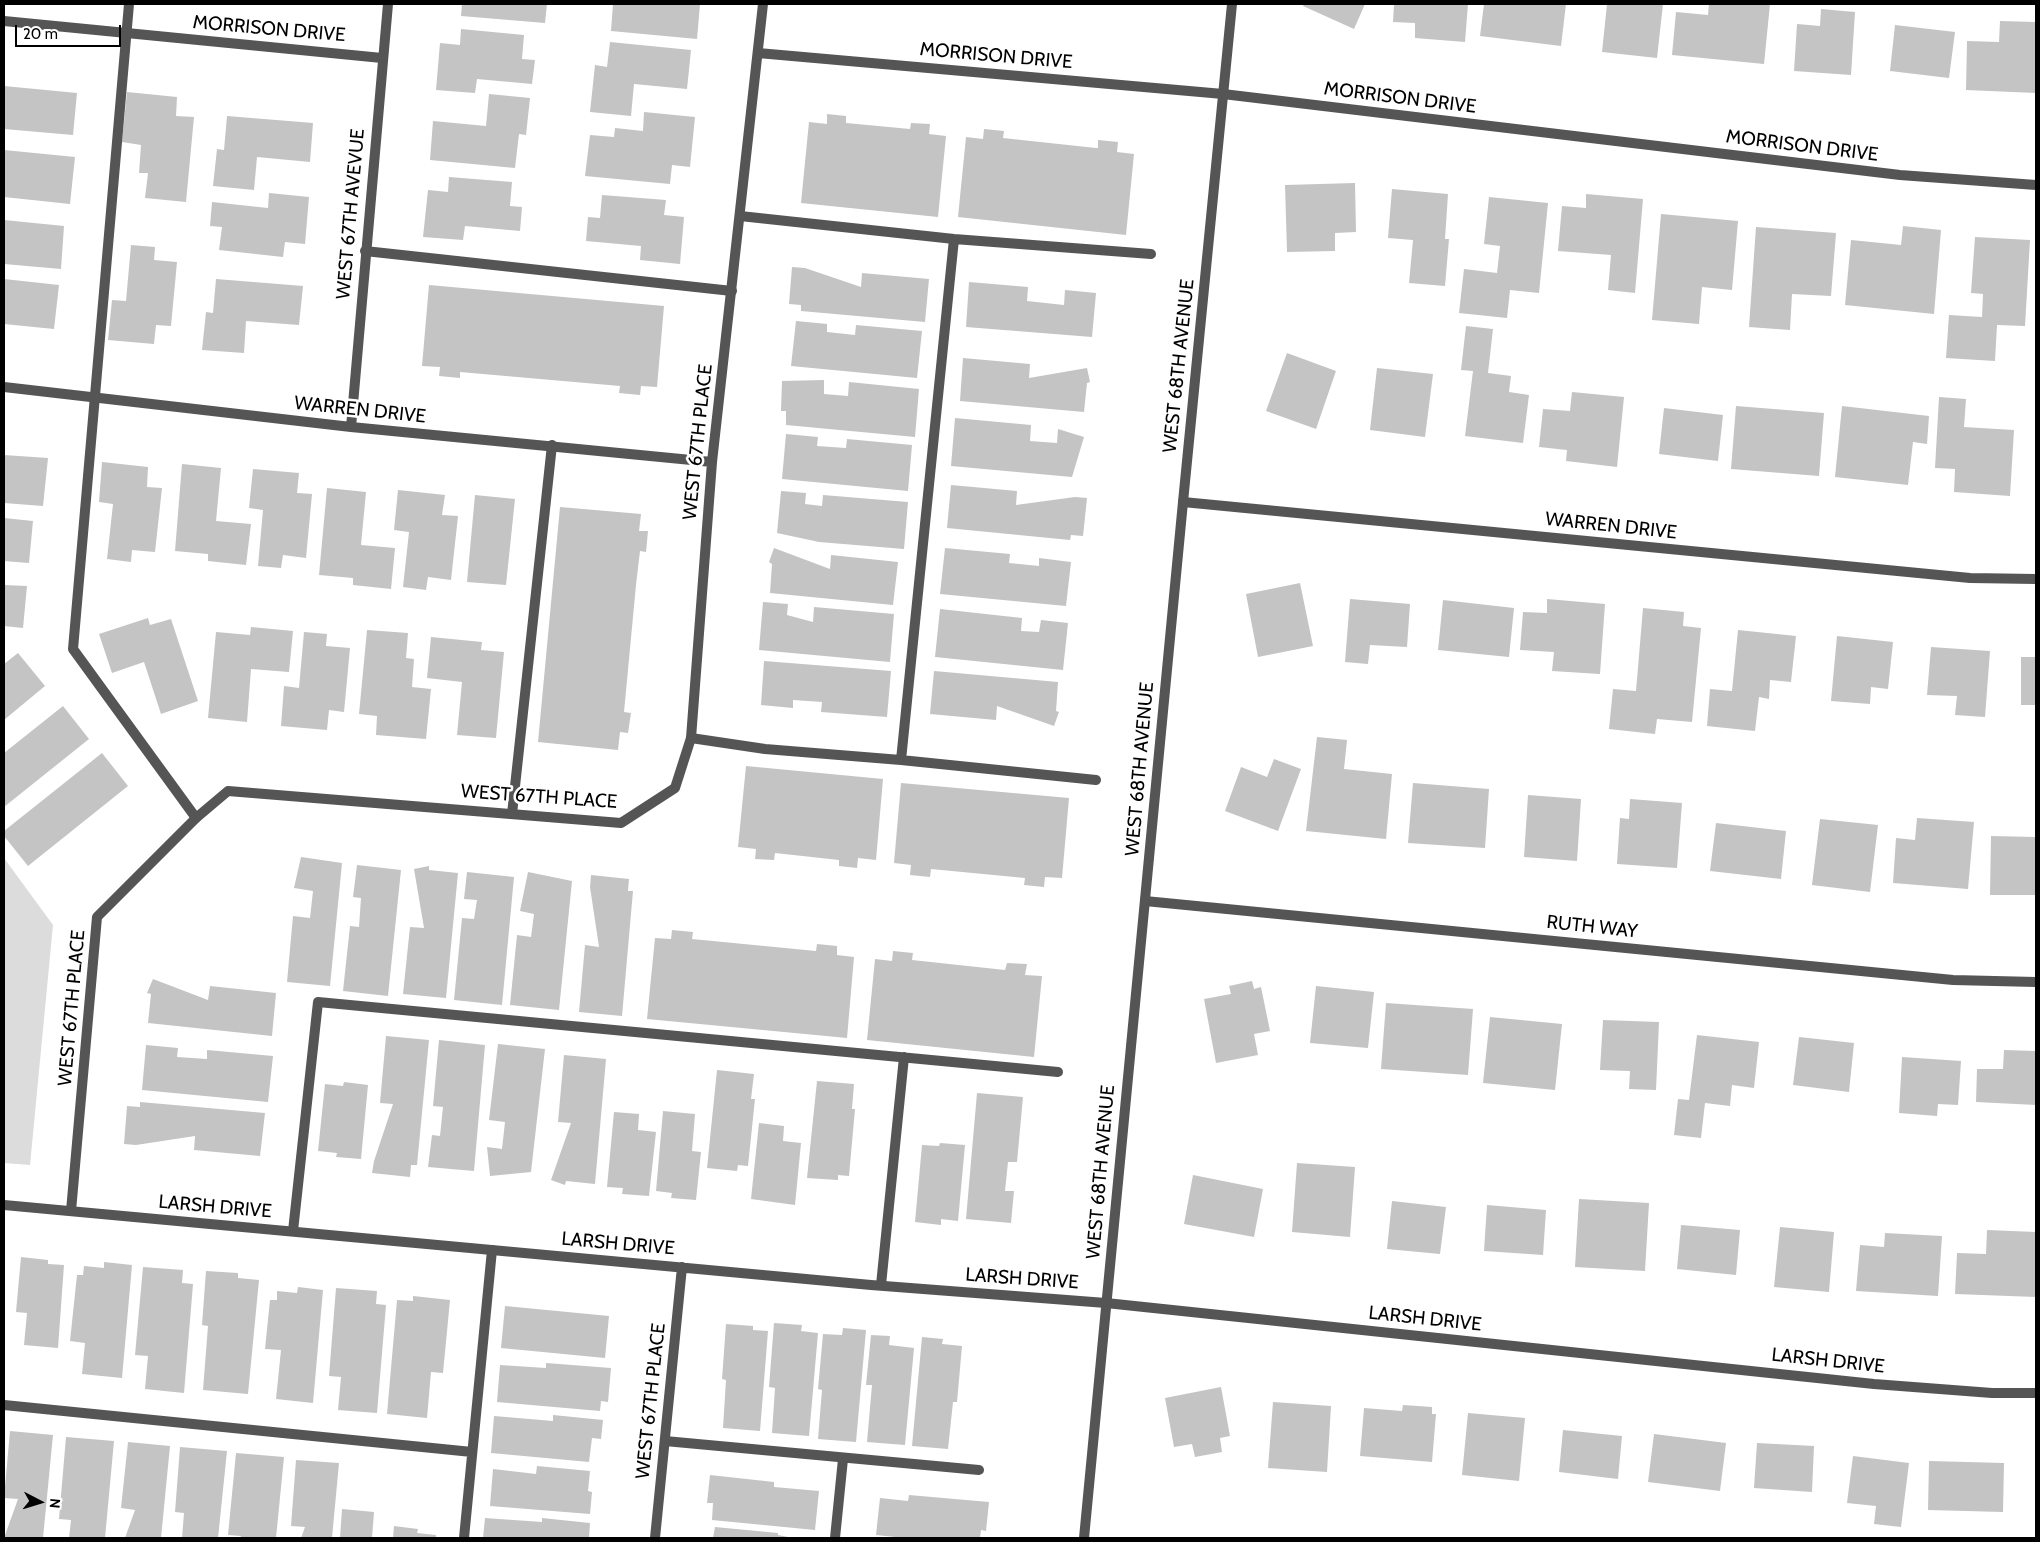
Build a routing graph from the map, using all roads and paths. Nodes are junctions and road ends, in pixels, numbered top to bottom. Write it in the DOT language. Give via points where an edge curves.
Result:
graph roads {
  1 [pos="129,4"];
  2 [pos="388,4"];
  3 [pos="763,4"];
  4 [pos="1232,4"];
  5 [pos="4,21"];
  6 [pos="126,34"];
  7 [pos="758,53"];
  8 [pos="382,58"];
  9 [pos="1223,94"];
  10 [pos="2036,185"];
  11 [pos="740,216"];
  12 [pos="954,238"];
  13 [pos="366,251"];
  14 [pos="1151,254"];
  15 [pos="732,291"];
  16 [pos="4,387"];
  17 [pos="95,396"];
  18 [pos="351,427"];
  19 [pos="552,445"];
  20 [pos="712,462"];
  21 [pos="1183,502"];
  22 [pos="2036,580"];
  23 [pos="691,738"];
  24 [pos="901,760"];
  25 [pos="1096,780"];
  26 [pos="512,814"];
  27 [pos="196,818"];
  28 [pos="1145,901"];
  29 [pos="2036,982"];
  30 [pos="904,1057"];
  31 [pos="1058,1072"];
  32 [pos="4,1205"];
  33 [pos="71,1211"];
  34 [pos="293,1231"];
  35 [pos="492,1250"];
  36 [pos="682,1267"];
  37 [pos="880,1285"];
  38 [pos="1106,1303"];
  39 [pos="2036,1393"];
  40 [pos="4,1406"];
  41 [pos="665,1441"];
  42 [pos="472,1452"];
  43 [pos="843,1459"];
  44 [pos="979,1470"];
  45 [pos="464,1538"];
  46 [pos="655,1538"];
  47 [pos="835,1538"];
  48 [pos="1084,1538"];
  1 -- 6 [label="street"];
  2 -- 8 [label="street, WEST 67TH AVEVUE"];
  3 -- 7 [label="street, WEST 67TH PLACE"];
  4 -- 9 [label="street, WEST 68TH AVENUE"];
  5 -- 6 [label="street, MORRISON DRIVE"];
  6 -- 8 [label="street, MORRISON DRIVE"];
  6 -- 17 [label="street"];
  7 -- 9 [label="street, MORRISON DRIVE"];
  7 -- 11 [label="street, WEST 67TH PLACE"];
  8 -- 13 [label="street, WEST 67TH AVEVUE"];
  9 -- 10 [label="street, MORRISON DRIVE" via="1900,175"];
  9 -- 21 [label="street, WEST 68TH AVENUE"];
  11 -- 12 [label="street"];
  11 -- 15 [label="street, WEST 67TH PLACE"];
  12 -- 14 [label="street"];
  12 -- 24 [label="street"];
  13 -- 15 [label="street"];
  13 -- 18 [label="street, WEST 67TH AVEVUE"];
  15 -- 20 [label="street, WEST 67TH PLACE"];
  16 -- 17 [label="street, WARREN DRIVE"];
  17 -- 18 [label="street, WARREN DRIVE"];
  17 -- 27 [label="street" via="73,649"];
  18 -- 19 [label="street, WARREN DRIVE"];
  19 -- 20 [label="street, WARREN DRIVE"];
  19 -- 26 [label="street"];
  20 -- 23 [label="street, WEST 67TH PLACE"];
  21 -- 22 [label="street, WARREN DRIVE" via="1970,578"];
  21 -- 28 [label="street, WEST 68TH AVENUE"];
  23 -- 24 [label="street" via="765,749"];
  23 -- 26 [label="street, WEST 67TH PLACE" via="675,788 621,823"];
  24 -- 25 [label="street"];
  26 -- 27 [label="street, WEST 67TH PLACE" via="228,792"];
  27 -- 33 [label="street, WEST 67TH PLACE" via="97,917"];
  28 -- 29 [label="street, RUTH WAY" via="1953,980"];
  28 -- 38 [label="street, WEST 68TH AVENUE"];
  30 -- 31 [label="street"];
  30 -- 34 [label="street" via="318,1002"];
  30 -- 37 [label="street"];
  32 -- 33 [label="street, LARSH DRIVE"];
  33 -- 34 [label="street, LARSH DRIVE"];
  34 -- 35 [label="street, LARSH DRIVE"];
  35 -- 36 [label="street, LARSH DRIVE"];
  35 -- 42 [label="street"];
  36 -- 37 [label="street, LARSH DRIVE"];
  36 -- 41 [label="street, WEST 67TH PLACE"];
  37 -- 38 [label="street, LARSH DRIVE"];
  38 -- 39 [label="street, LARSH DRIVE" via="1874,1384"];
  38 -- 48 [label="street, WEST 68TH AVENUE"];
  40 -- 42 [label="street"];
  41 -- 43 [label="street"];
  41 -- 46 [label="street, WEST 67TH PLACE"];
  42 -- 45 [label="street"];
  43 -- 44 [label="street"];
  43 -- 47 [label="street"];
}
